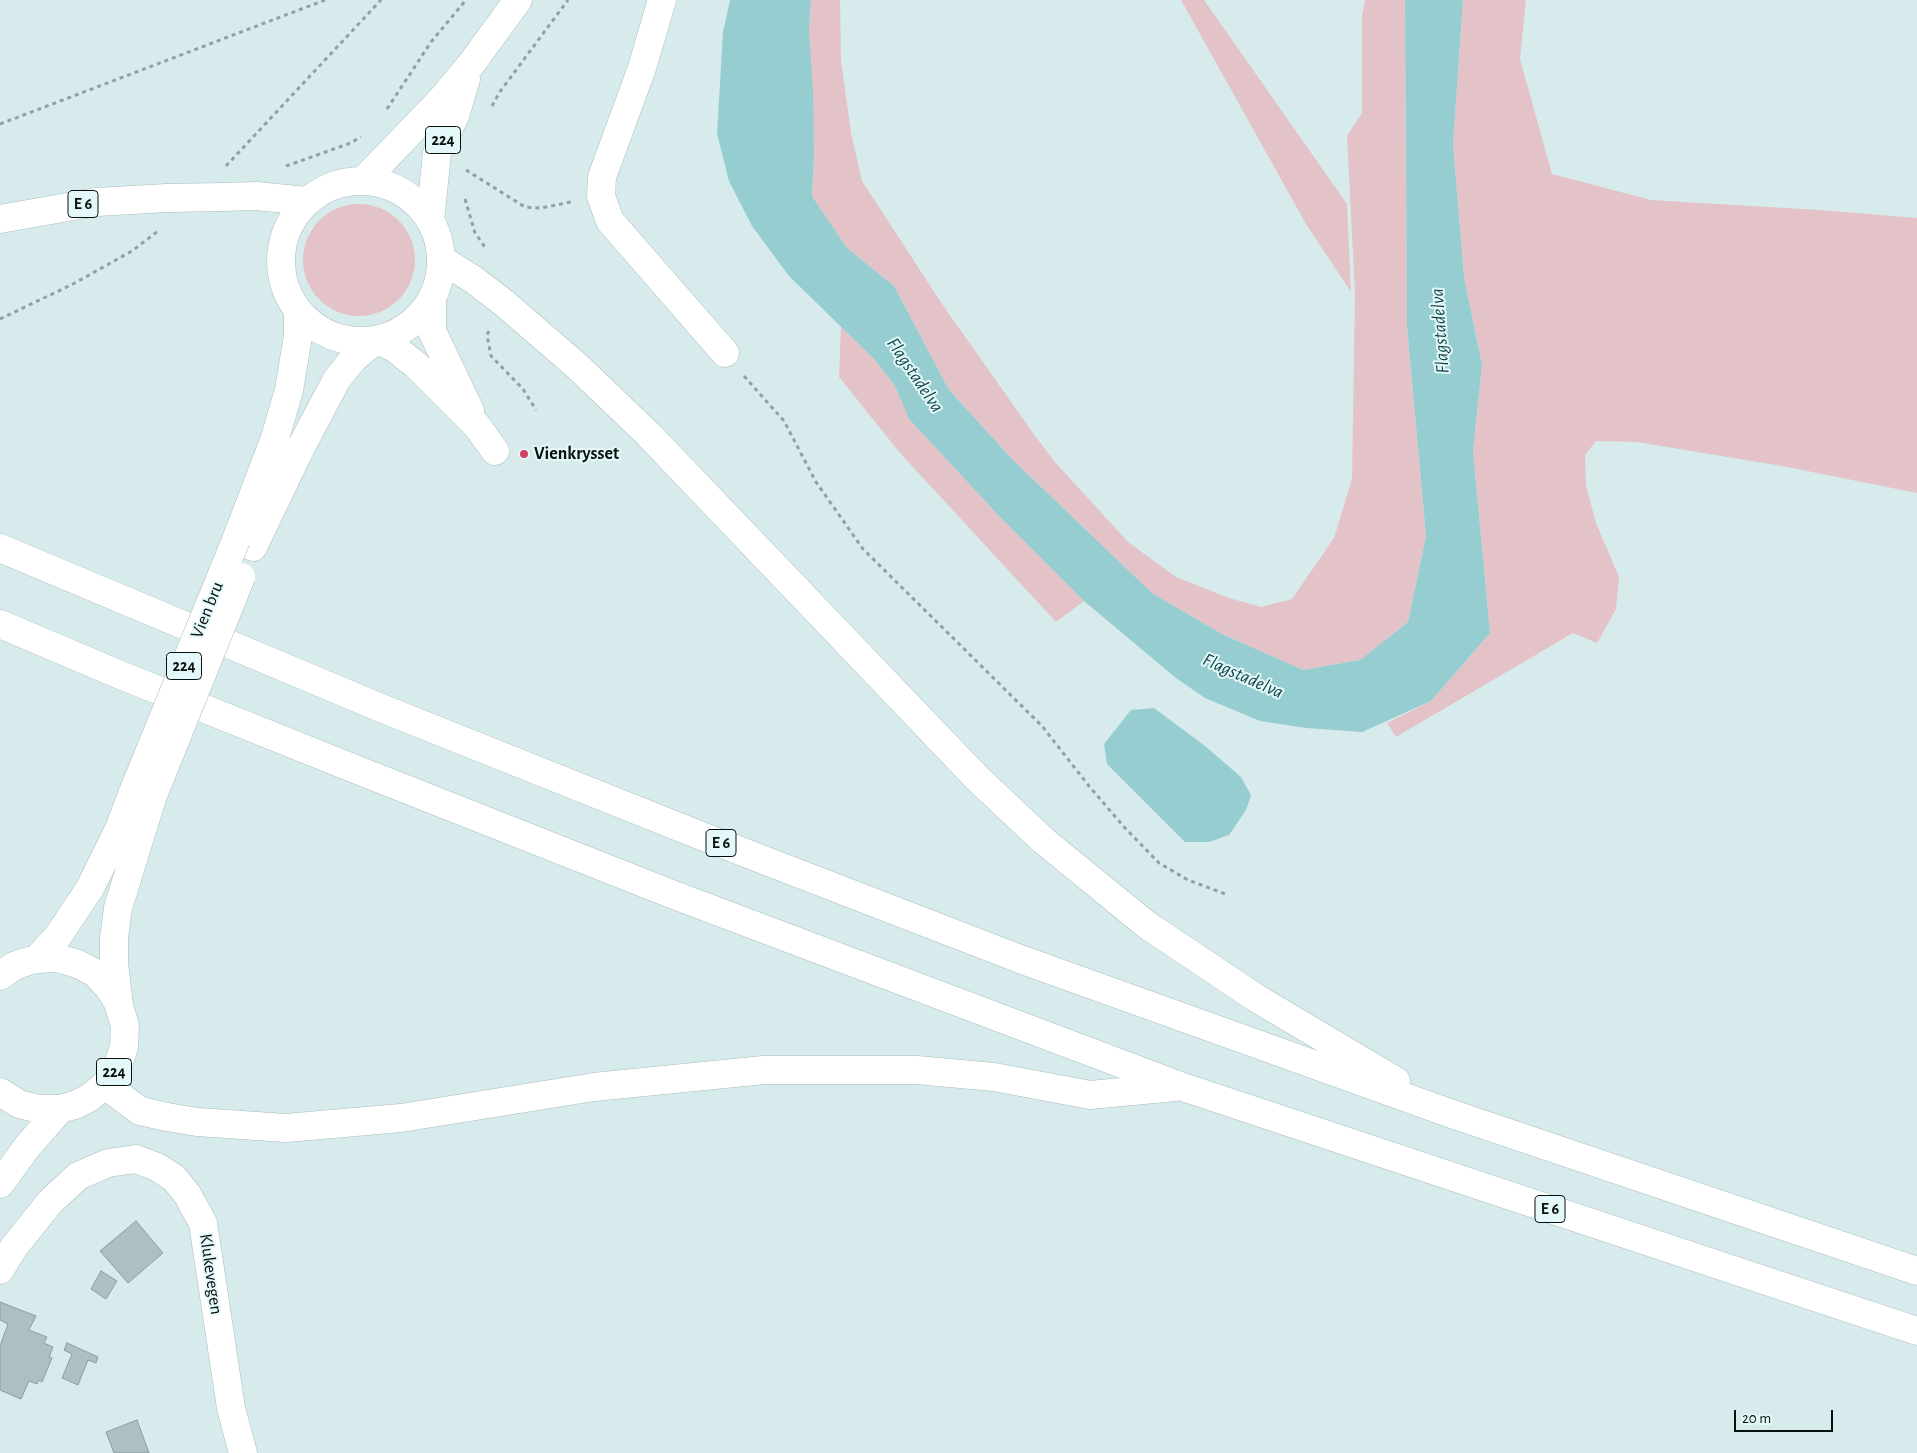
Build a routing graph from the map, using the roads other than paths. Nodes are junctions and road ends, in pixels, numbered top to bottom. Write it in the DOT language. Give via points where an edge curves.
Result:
graph roads {
  1 [pos="518,0"];
  2 [pos="662,0"];
  3 [pos="472,63"];
  4 [pos="363,181"];
  5 [pos="307,201"];
  6 [pos="0,219"];
  7 [pos="430,221"];
  8 [pos="441,259"];
  9 [pos="432,298"];
  10 [pos="298,312"];
  11 [pos="376,340"];
  12 [pos="725,353"];
  13 [pos="477,426"];
  14 [pos="495,451"];
  15 [pos="245,544"];
  16 [pos="0,548"];
  17 [pos="0,624"];
  18 [pos="142,795"];
  19 [pos="13,967"];
  20 [pos="119,1006"];
  21 [pos="105,1085"];
  22 [pos="1182,1087"];
  23 [pos="0,1092"];
  24 [pos="60,1109"];
  25 [pos="1452,1114"];
  26 [pos="0,1184"];
  27 [pos="0,1270"];
  28 [pos="1917,1271"];
  29 [pos="1917,1332"];
  30 [pos="243,1453"];
  1 -- 3 [label="main road, 224"];
  2 -- 12 [label="main road" via="642,68 602,177 601,196 610,221"];
  3 -- 4 [label="main road, 224"];
  3 -- 7 [label="main road, 224" via="437,153"];
  4 -- 5 [label="main road, 224" via="342,183"];
  4 -- 7 [label="main road, 224" via="383,184 401,192 418,204"];
  5 -- 6 [label="main road, E 6, bridge" via="256,196 96,202"];
  5 -- 10 [label="main road, 224" via="294,217 280,255 288,295"];
  7 -- 8 [label="main road, 224" via="438,239"];
  8 -- 9 [label="main road, 224" via="439,280"];
  8 -- 25 [label="main road, E 6" via="504,303 577,366 648,434 977,778 1044,841 1147,925 1256,998"];
  9 -- 11 [label="main road, 224" via="405,328"];
  9 -- 13 [label="main road" via="432,331"];
  10 -- 11 [label="main road, 224" via="330,336 353,341"];
  10 -- 15 [label="main road, 224" via="298,336 289,390"];
  11 -- 13 [label="main road" via="393,347 416,365"];
  11 -- 15 [label="main road, 224" via="354,358 337,379"];
  13 -- 14 [label="main road"];
  15 -- 18 [label="main road, Vien bru / 224, bridge"];
  16 -- 25 [label="main road, E 6" via="381,708 699,835 1020,959"];
  17 -- 22 [label="main road, E 6" via="674,896"];
  18 -- 19 [label="main road, 224" via="119,829 90,888 68,922"];
  18 -- 20 [label="main road, 224" via="114,938"];
  19 -- 20 [label="main road, 224" via="57,958 78,964 95,973"];
  20 -- 21 [label="main road, 224" via="124,1026 124,1047 117,1068"];
  21 -- 22 [label="main road, E 6" via="140,1110 168,1117 286,1128 401,1118 594,1087 764,1070 917,1070 994,1077 1090,1095"];
  21 -- 24 [label="main road, 224" via="89,1098"];
  22 -- 29 [label="main road, E 6"];
  23 -- 24 [label="main road, 224" via="19,1104 38,1109"];
  24 -- 26 [label="main road, 224"];
  25 -- 28 [label="main road, E 6"];
  27 -- 30 [label="main road, Klukevegen" via="50,1202 78,1176 108,1163 136,1159 174,1178 203,1223 231,1408"];
}
